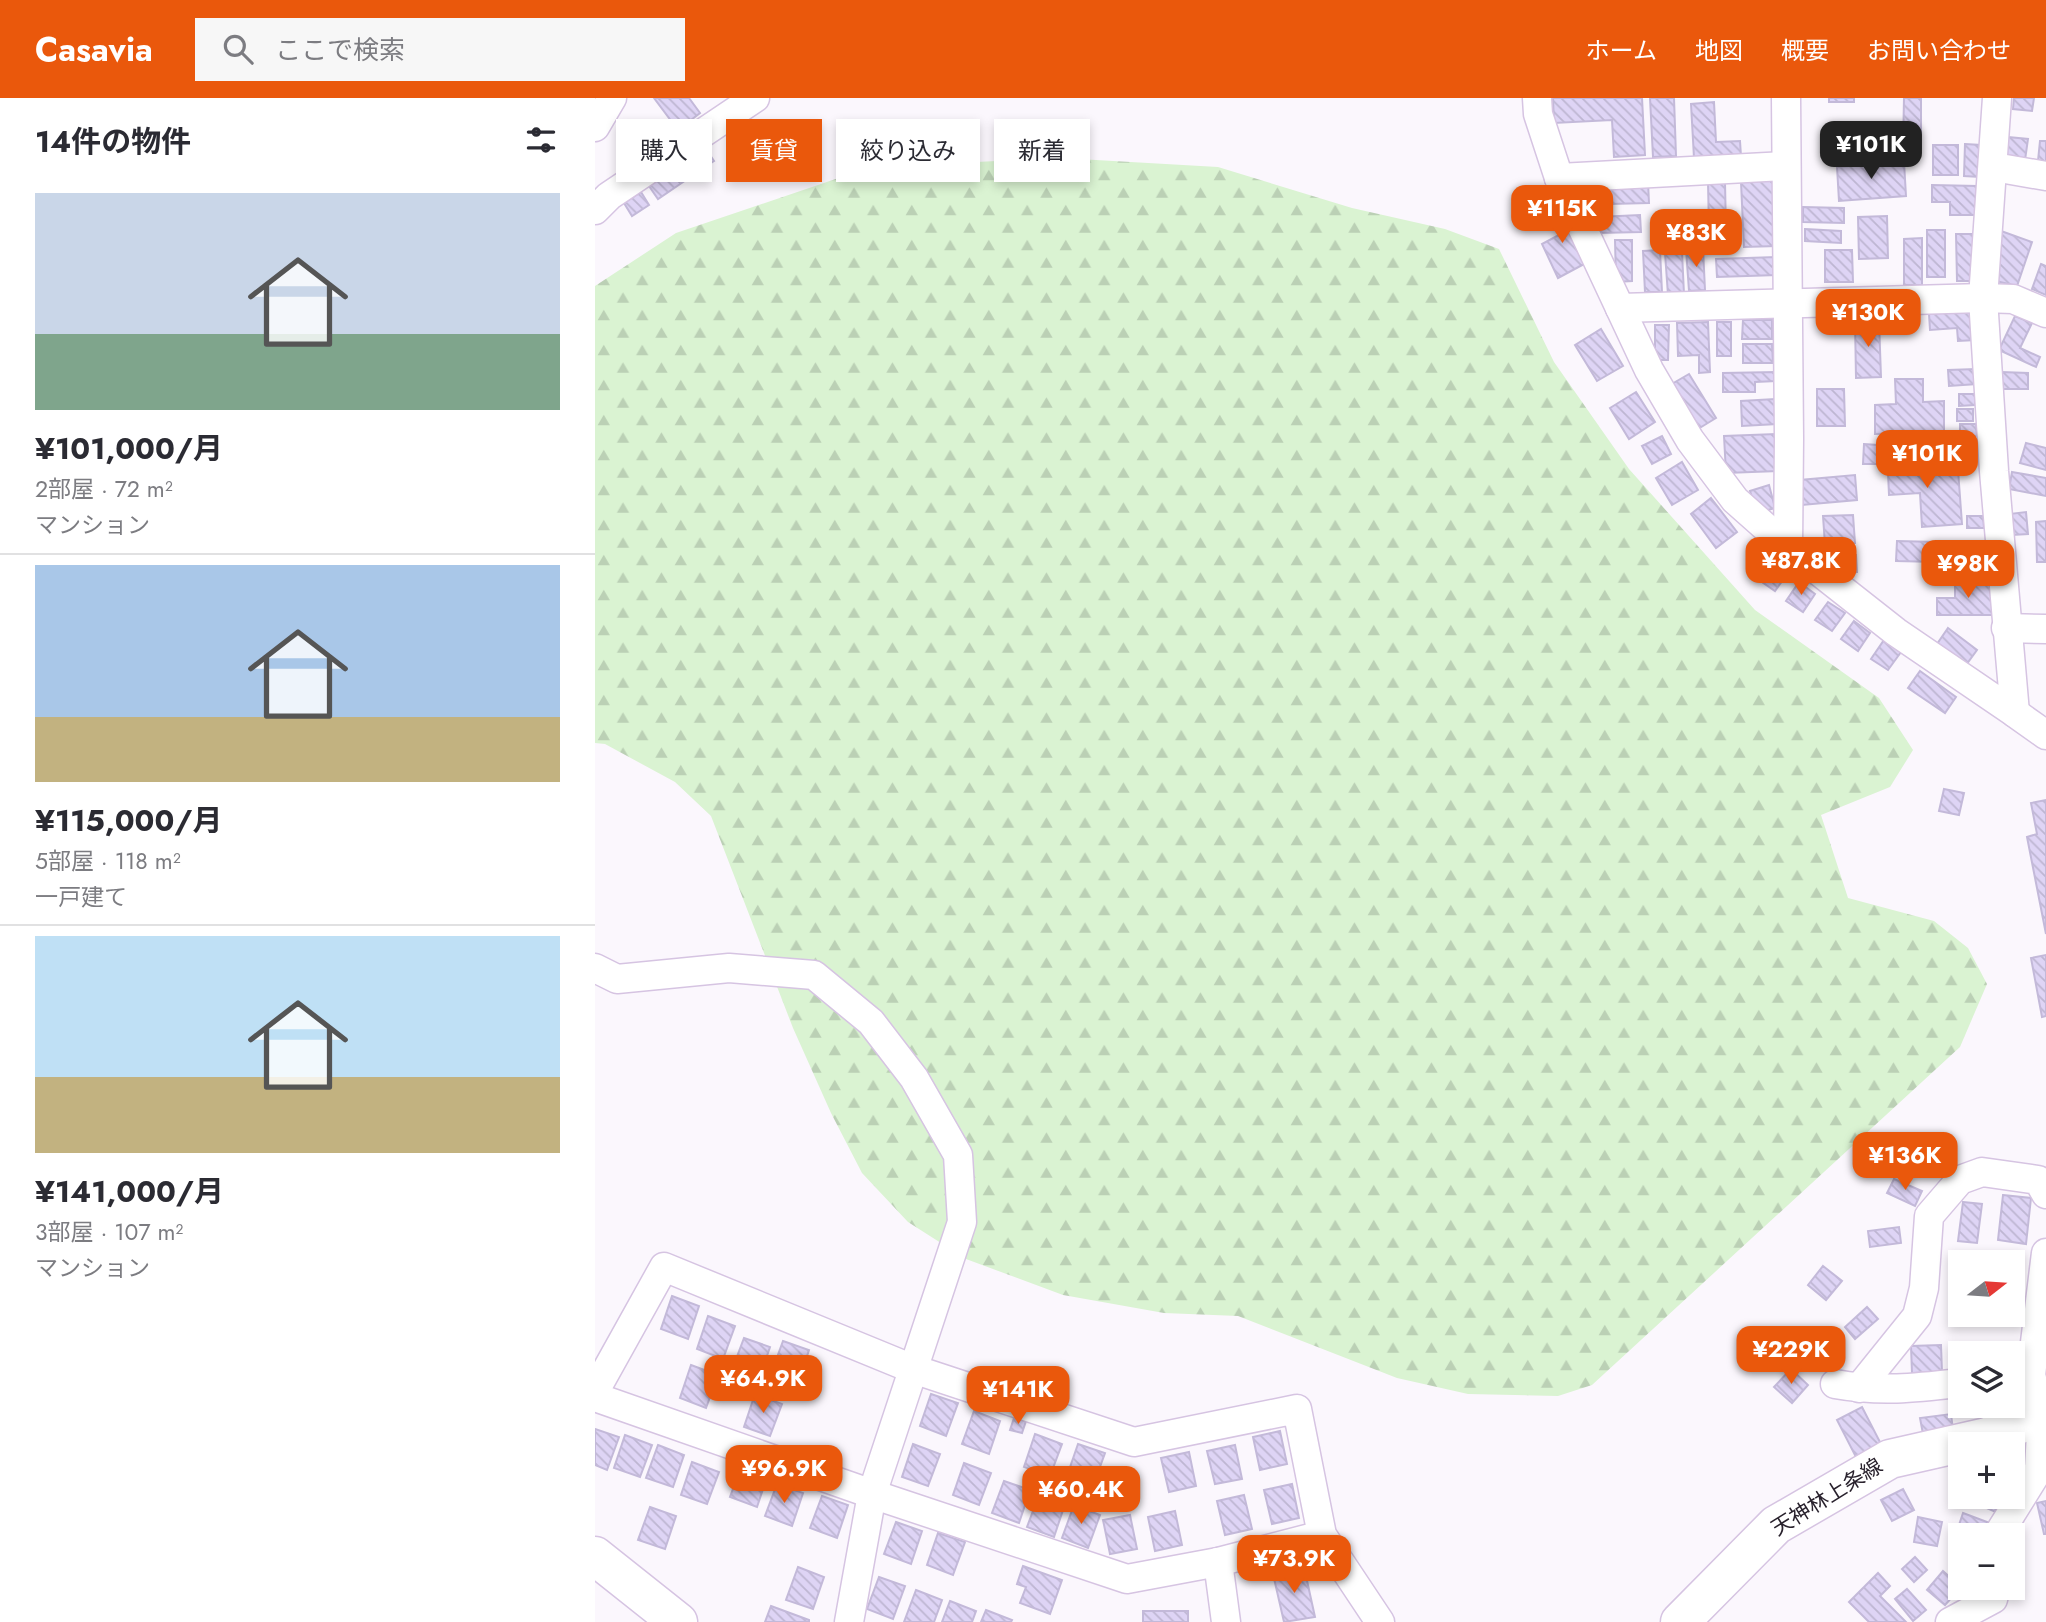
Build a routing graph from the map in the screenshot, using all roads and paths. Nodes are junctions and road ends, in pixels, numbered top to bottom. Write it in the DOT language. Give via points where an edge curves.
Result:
graph roads {
  1 [pos="612,98"];
  2 [pos="755,98"];
  3 [pos="1537,98"];
  4 [pos="1786,98"];
  5 [pos="1997,98"];
  6 [pos="595,127"];
  7 [pos="1786,166"];
  8 [pos="1994,167"];
  9 [pos="2046,176"];
  10 [pos="1559,178"];
  11 [pos="600,195"];
  12 [pos="1983,298"];
  13 [pos="1788,304"];
  14 [pos="1620,308"];
  15 [pos="2046,313"];
  16 [pos="1788,547"];
  17 [pos="2006,628"];
  18 [pos="2046,629"];
  19 [pos="2015,713"];
  20 [pos="2046,735"];
  21 [pos="595,968"];
  22 [pos="2046,1194"];
  23 [pos="2046,1253"];
  24 [pos="2025,1361"];
  25 [pos="913,1369"];
  26 [pos="2025,1381"];
  27 [pos="1948,1384"];
  28 [pos="595,1391"];
  29 [pos="595,1397"];
  30 [pos="2044,1415"];
  31 [pos="872,1494"];
  32 [pos="2005,1523"];
  33 [pos="1322,1535"];
  34 [pos="595,1556"];
  35 [pos="1218,1562"];
  36 [pos="1991,1600"];
  37 [pos="678,1622"];
  38 [pos="850,1622"];
  39 [pos="1226,1622"];
  40 [pos="1380,1622"];
  41 [pos="1680,1622"];
  42 [pos="1950,1622"];
  1 -- 6 [label="street"];
  2 -- 11 [label="street"];
  3 -- 10 [label="street"];
  4 -- 7 [label="street"];
  5 -- 8 [label="street"];
  7 -- 10 [label="street"];
  7 -- 13 [label="street"];
  8 -- 9 [label="street"];
  8 -- 12 [label="street"];
  10 -- 14 [label="street"];
  12 -- 13 [label="street"];
  12 -- 15 [label="street" via="2013,299"];
  12 -- 17 [label="street"];
  13 -- 14 [label="street"];
  13 -- 16 [label="street"];
  14 -- 16 [label="street" via="1690,440 1735,500"];
  16 -- 19 [label="street" via="1896,632"];
  17 -- 18 [label="street"];
  17 -- 19 [label="street"];
  19 -- 20 [label="street"];
  21 -- 25 [label="street" via="617,979 729,968 814,975 871,1022 914,1078 958,1155 962,1222"];
  22 -- 27 [label="street" via="2038,1180 1982,1172 1959,1180 1929,1216 1924,1288 1917,1316 1847,1386 1898,1390"];
  23 -- 24 [label="street"];
  25 -- 28 [label="street" via="664,1267"];
  25 -- 31 [label="street"];
  25 -- 33 [label="street" via="1133,1442 1297,1409"];
  26 -- 30 [label="street"];
  29 -- 31 [label="street"];
  30 -- 32 [label="street" via="2039,1469"];
  30 -- 41 [label="main road, 天神林上条線" via="1987,1437 1889,1459 1776,1525"];
  31 -- 35 [label="street" via="1126,1579"];
  31 -- 38 [label="street"];
  33 -- 35 [label="street"];
  33 -- 40 [label="street"];
  34 -- 37 [label="main road"];
  35 -- 39 [label="street"];
  36 -- 42 [label="street"];
}
